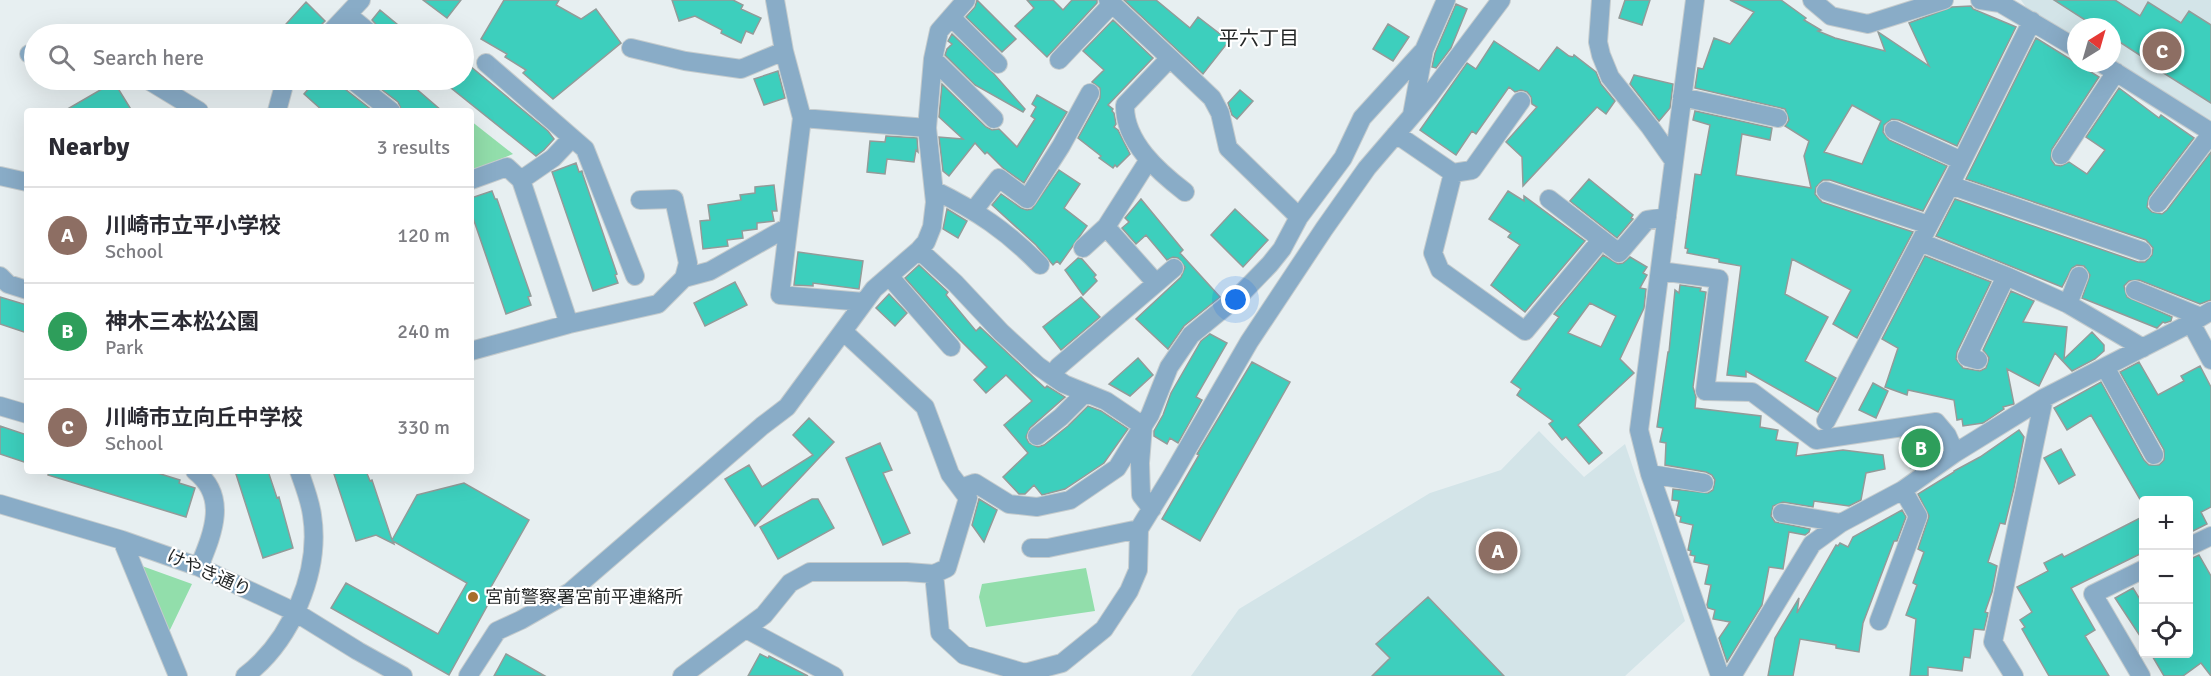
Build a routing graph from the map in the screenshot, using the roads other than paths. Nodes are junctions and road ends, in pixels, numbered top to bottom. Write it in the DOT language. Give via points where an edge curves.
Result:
graph roads {
  1 [pos="361,0"];
  2 [pos="775,0"];
  3 [pos="966,0"];
  4 [pos="1446,0"];
  5 [pos="1501,0"];
  6 [pos="1601,0"];
  7 [pos="1695,0"];
  8 [pos="1812,0"];
  9 [pos="1944,0"];
  10 [pos="1980,0"];
  11 [pos="1110,2"];
  12 [pos="2001,2"];
  13 [pos="348,15"];
  14 [pos="951,17"];
  15 [pos="2032,21"];
  16 [pos="339,24"];
  17 [pos="359,24"];
  18 [pos="2067,42"];
  19 [pos="631,48"];
  20 [pos="1424,50"];
  21 [pos="784,51"];
  22 [pos="1170,58"];
  23 [pos="933,59"];
  24 [pos="1059,60"];
  25 [pos="486,63"];
  26 [pos="998,64"];
  27 [pos="2106,72"];
  28 [pos="2117,72"];
  29 [pos="164,90"];
  30 [pos="283,90"];
  31 [pos="365,90"];
  32 [pos="1090,93"];
  33 [pos="1682,98"];
  34 [pos="1521,101"];
  35 [pos="194,108"];
  36 [pos="279,108"];
  37 [pos="387,108"];
  38 [pos="1412,116"];
  39 [pos="802,118"];
  40 [pos="1778,118"];
  41 [pos="994,119"];
  42 [pos="927,128"];
  43 [pos="1894,130"];
  44 [pos="2211,133"];
  45 [pos="1396,134"];
  46 [pos="572,138"];
  47 [pos="2061,155"];
  48 [pos="1148,161"];
  49 [pos="1674,161"];
  50 [pos="1962,161"];
  51 [pos="1453,173"];
  52 [pos="0,176"];
  53 [pos="474,179"];
  54 [pos="521,180"];
  55 [pos="24,181"];
  56 [pos="1950,184"];
  57 [pos="934,190"];
  58 [pos="1826,191"];
  59 [pos="1185,192"];
  60 [pos="1549,199"];
  61 [pos="640,200"];
  62 [pos="2158,203"];
  63 [pos="974,210"];
  64 [pos="1299,217"];
  65 [pos="1667,217"];
  66 [pos="1929,225"];
  67 [pos="788,227"];
  68 [pos="1106,227"];
  69 [pos="1600,240"];
  70 [pos="1920,242"];
  71 [pos="1083,248"];
  72 [pos="919,250"];
  73 [pos="2142,251"];
  74 [pos="1040,265"];
  75 [pos="1174,268"];
  76 [pos="1660,271"];
  77 [pos="0,276"];
  78 [pos="635,276"];
  79 [pos="889,276"];
  80 [pos="2006,276"];
  81 [pos="2079,276"];
  82 [pos="684,278"];
  83 [pos="1156,283"];
  84 [pos="24,289"];
  85 [pos="2135,290"];
  86 [pos="864,302"];
  87 [pos="2068,304"];
  88 [pos="2201,317"];
  89 [pos="569,324"];
  90 [pos="844,332"];
  91 [pos="951,346"];
  92 [pos="2143,348"];
  93 [pos="474,350"];
  94 [pos="1978,360"];
  95 [pos="2211,360"];
  96 [pos="1058,367"];
  97 [pos="2105,367"];
  98 [pos="1084,394"];
  99 [pos="2044,398"];
  100 [pos="0,406"];
  101 [pos="24,413"];
  102 [pos="1826,421"];
  103 [pos="1143,426"];
  104 [pos="1037,436"];
  105 [pos="1955,453"];
  106 [pos="2154,455"];
  107 [pos="198,474"];
  108 [pos="300,474"];
  109 [pos="1650,474"];
  110 [pos="1704,483"];
  111 [pos="961,488"];
  112 [pos="1903,490"];
  113 [pos="0,504"];
  114 [pos="1152,509"];
  115 [pos="1782,513"];
  116 [pos="1841,523"];
  117 [pos="1139,529"];
  118 [pos="2211,536"];
  119 [pos="122,540"];
  120 [pos="2193,545"];
  121 [pos="1031,548"];
  122 [pos="199,567"];
  123 [pos="2139,571"];
  124 [pos="934,574"];
  125 [pos="295,612"];
  126 [pos="1879,621"];
  127 [pos="746,629"];
  128 [pos="178,676"];
  129 [pos="245,676"];
  130 [pos="404,676"];
  131 [pos="468,676"];
  132 [pos="682,676"];
  133 [pos="834,676"];
  134 [pos="1720,676"];
  135 [pos="1732,676"];
  136 [pos="2014,676"];
  137 [pos="2141,676"];
  1 -- 13 [label="street"];
  2 -- 21 [label="street"];
  3 -- 14 [label="street"];
  4 -- 20 [label="street"];
  5 -- 38 [label="street"];
  6 -- 49 [label="street" via="1598,42 1610,77"];
  7 -- 33 [label="street"];
  8 -- 9 [label="street" via="1831,16 1868,24"];
  10 -- 12 [label="street"];
  11 -- 22 [label="street"];
  11 -- 24 [label="street"];
  12 -- 15 [label="street"];
  13 -- 16 [label="street"];
  13 -- 17 [label="street"];
  14 -- 23 [label="street" via="939,31"];
  14 -- 26 [label="street"];
  15 -- 18 [label="street"];
  15 -- 50 [label="street"];
  19 -- 21 [label="street" via="741,69"];
  20 -- 38 [label="street"];
  20 -- 64 [label="street" via="1362,118 1343,158"];
  21 -- 39 [label="street"];
  22 -- 48 [label="street" via="1125,105 1135,140"];
  22 -- 64 [label="street" via="1212,98 1220,113 1228,148"];
  23 -- 41 [label="street"];
  23 -- 42 [label="street"];
  25 -- 46 [label="street"];
  27 -- 47 [label="street"];
  28 -- 44 [label="street"];
  29 -- 35 [label="street"];
  30 -- 36 [label="street"];
  31 -- 37 [label="street"];
  32 -- 63 [label="street" via="1027,199 999,178"];
  33 -- 40 [label="street"];
  33 -- 49 [label="street"];
  34 -- 51 [label="street" via="1472,170"];
  38 -- 45 [label="street"];
  39 -- 42 [label="street"];
  39 -- 67 [label="street"];
  42 -- 57 [label="street"];
  43 -- 50 [label="street"];
  44 -- 62 [label="street"];
  45 -- 51 [label="street"];
  45 -- 114 [label="street" via="1337,210 1255,332"];
  46 -- 54 [label="street" via="553,158"];
  46 -- 78 [label="street" via="585,150"];
  48 -- 59 [label="street"];
  48 -- 68 [label="street"];
  49 -- 65 [label="street"];
  50 -- 56 [label="street"];
  51 -- 69 [label="street" via="1433,253 1440,270 1525,331"];
  52 -- 55 [label="street"];
  53 -- 54 [label="street" via="507,166"];
  54 -- 89 [label="street"];
  56 -- 66 [label="street"];
  56 -- 73 [label="street"];
  57 -- 63 [label="street"];
  57 -- 72 [label="street" via="932,226"];
  58 -- 66 [label="street"];
  60 -- 69 [label="street"];
  61 -- 82 [label="street" via="674,199 688,263"];
  63 -- 74 [label="street" via="1019,243"];
  64 -- 103 [label="street" via="1270,264 1191,335 1169,367"];
  65 -- 69 [label="street" via="1647,220 1619,253"];
  65 -- 76 [label="street"];
  66 -- 70 [label="street"];
  67 -- 82 [label="street" via="710,271"];
  67 -- 86 [label="street" via="780,295"];
  68 -- 71 [label="street"];
  68 -- 83 [label="street"];
  70 -- 80 [label="street"];
  70 -- 102 [label="street"];
  72 -- 79 [label="street"];
  72 -- 98 [label="street" via="1038,366"];
  75 -- 83 [label="street"];
  76 -- 105 [label="street" via="1719,279 1705,391 1752,392 1815,440 1936,422"];
  76 -- 109 [label="street" via="1639,430"];
  77 -- 84 [label="street" via="8,284"];
  79 -- 86 [label="street"];
  79 -- 91 [label="street"];
  80 -- 87 [label="street"];
  80 -- 94 [label="street" via="1967,357"];
  81 -- 87 [label="street"];
  82 -- 89 [label="street" via="658,304"];
  83 -- 96 [label="street"];
  85 -- 88 [label="street"];
  86 -- 90 [label="street"];
  87 -- 92 [label="street"];
  88 -- 92 [label="street"];
  88 -- 95 [label="street"];
  89 -- 93 [label="street"];
  90 -- 111 [label="street" via="925,407 950,474"];
  90 -- 131 [label="street" via="787,407 570,592 497,631"];
  92 -- 97 [label="street"];
  97 -- 99 [label="street"];
  97 -- 106 [label="street"];
  98 -- 103 [label="street" via="1106,401"];
  98 -- 104 [label="street"];
  99 -- 105 [label="street"];
  99 -- 136 [label="street" via="1994,642"];
  100 -- 101 [label="street"];
  103 -- 111 [label="street" via="1117,468 1070,500 1037,507 1009,504 975,483"];
  103 -- 114 [label="street" via="1141,495"];
  105 -- 112 [label="street"];
  107 -- 122 [label="street" via="209,486 215,503 214,530"];
  108 -- 125 [label="street" via="312,516 314,542 309,576"];
  109 -- 110 [label="street"];
  109 -- 134 [label="street"];
  111 -- 124 [label="street" via="968,498 947,568"];
  112 -- 116 [label="street"];
  112 -- 126 [label="street" via="1918,516"];
  113 -- 119 [label="street, けやき通り"];
  114 -- 117 [label="street"];
  115 -- 116 [label="street"];
  116 -- 135 [label="street" via="1812,544"];
  117 -- 121 [label="street"];
  117 -- 124 [label="street" via="1138,570 1104,629 1062,663 1025,673 964,655 940,633"];
  118 -- 120 [label="street"];
  119 -- 122 [label="street, けやき通り"];
  119 -- 128 [label="street"];
  122 -- 125 [label="street, けやき通り"];
  123 -- 137 [label="street" via="2093,594"];
  124 -- 127 [label="street" via="810,572 790,583 764,615"];
  125 -- 129 [label="street" via="274,646"];
  125 -- 130 [label="street, けやき通り"];
  127 -- 132 [label="street"];
  127 -- 133 [label="street"];
}
